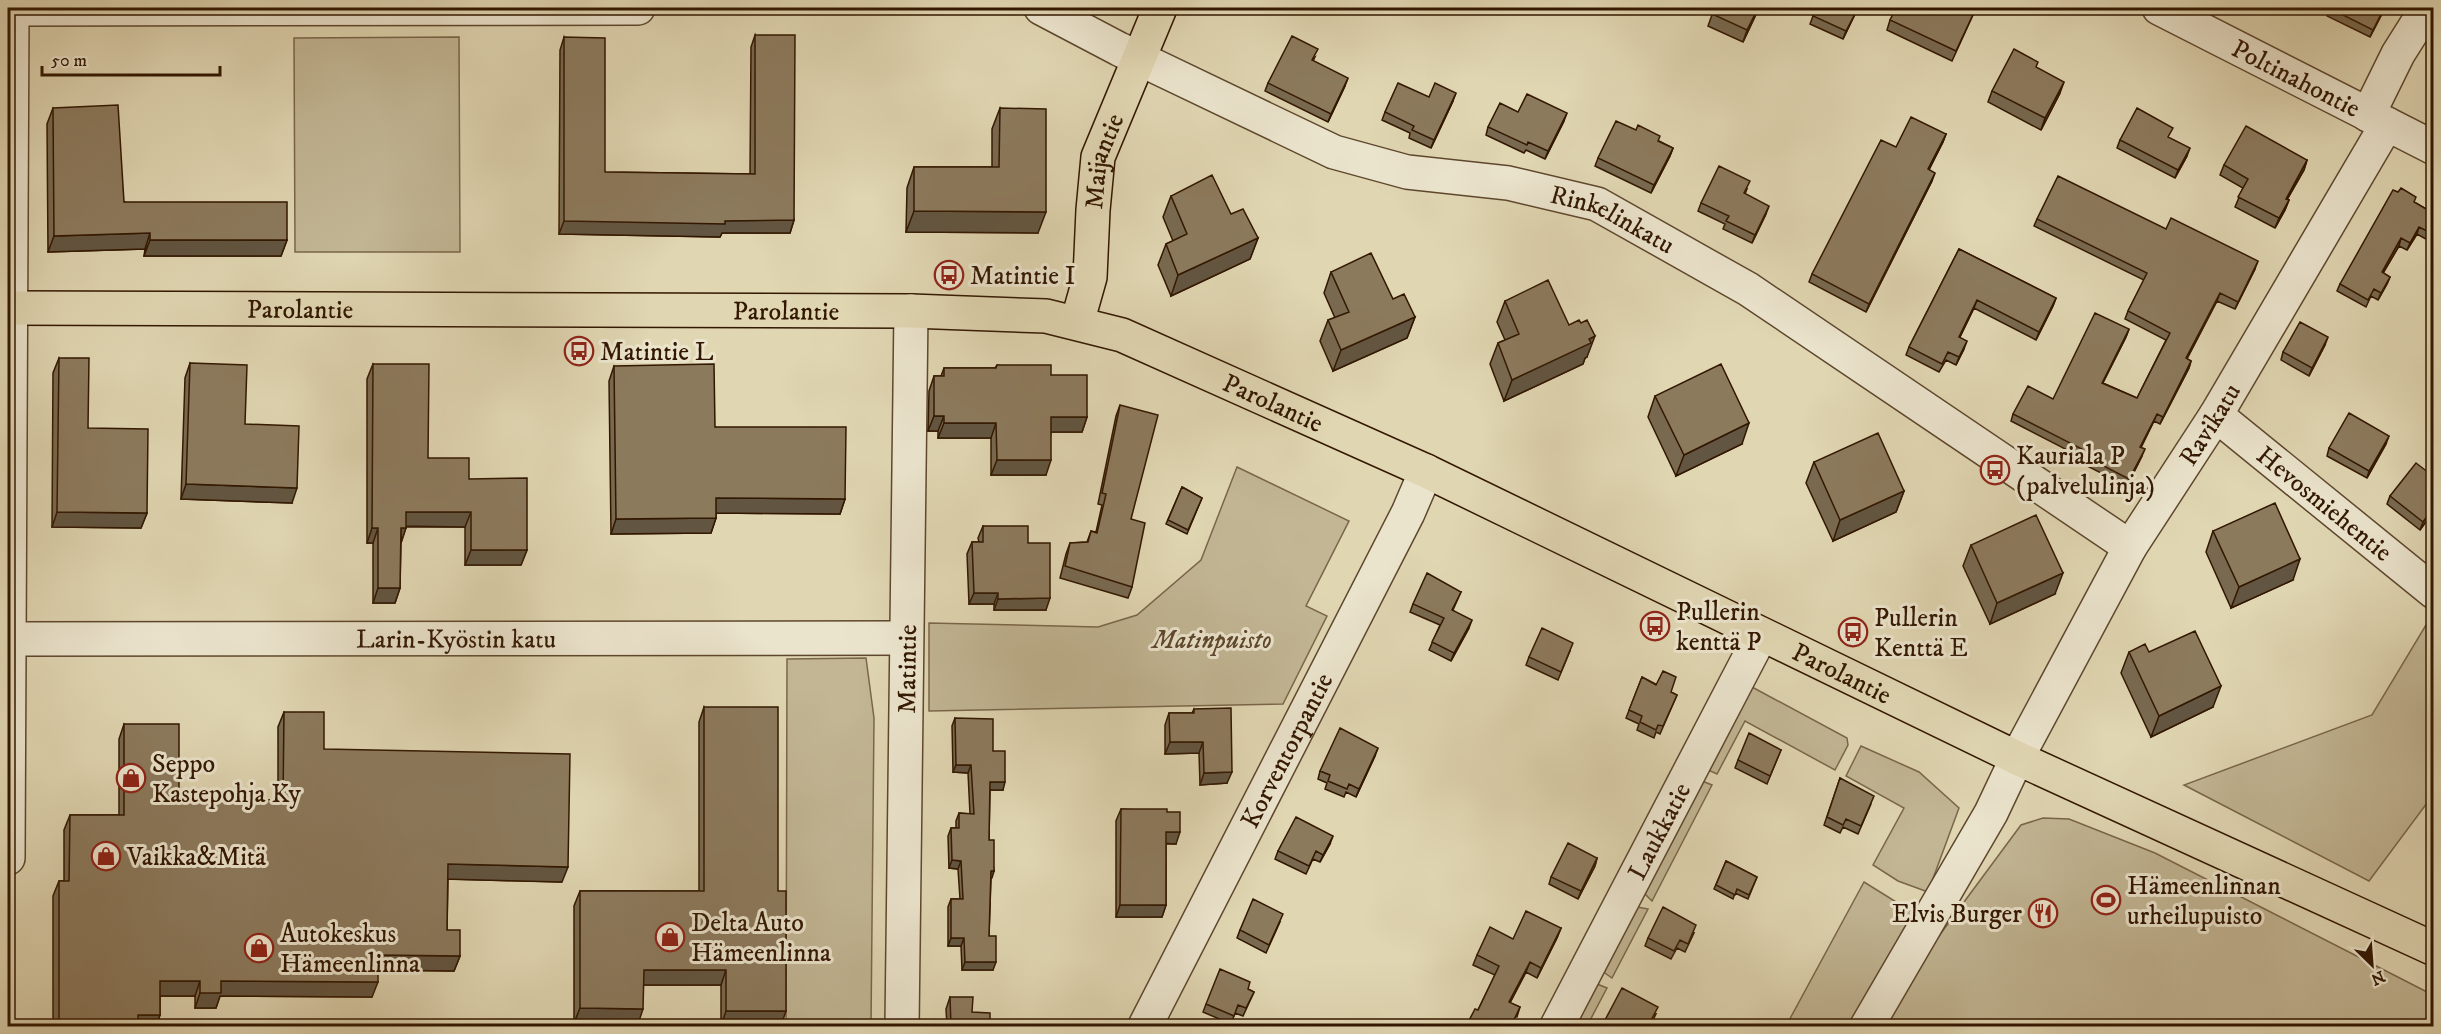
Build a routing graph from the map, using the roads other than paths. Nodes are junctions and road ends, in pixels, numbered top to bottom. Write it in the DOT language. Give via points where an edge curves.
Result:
graph roads {
  1 [pos="10,8"];
  2 [pos="638,8"];
  3 [pos="1041,8"];
  4 [pos="1160,8"];
  5 [pos="2159,8"];
  6 [pos="2427,8"];
  7 [pos="1138,58"];
  8 [pos="2377,119"];
  9 [pos="2433,148"];
  10 [pos="10,309"];
  11 [pos="911,311"];
  12 [pos="1077,323"];
  13 [pos="2216,415"];
  14 [pos="1426,471"];
  15 [pos="2130,547"];
  16 [pos="2433,592"];
  17 [pos="1761,635"];
  18 [pos="906,638"];
  19 [pos="9,639"];
  20 [pos="2017,758"];
  21 [pos="8,858"];
  22 [pos="2433,949"];
  23 [pos="902,1026"];
  24 [pos="1145,1026"];
  25 [pos="1557,1026"];
  26 [pos="1867,1026"];
  1 -- 2 [label="street"];
  1 -- 10 [label="street"];
  3 -- 7 [label="street, Rinkelinkatu"];
  4 -- 7 [label="main road, Maijantie"];
  5 -- 8 [label="street, Poltinahontie"];
  6 -- 8 [label="street, Ravikatu" via="2398,54"];
  7 -- 12 [label="main road, Maijantie" via="1098,158 1090,277"];
  7 -- 15 [label="street, Rinkelinkatu" via="1334,152 1407,172 1508,183 1597,204 1749,289"];
  8 -- 9 [label="street, Poltinahontie"];
  8 -- 13 [label="street, Ravikatu"];
  10 -- 11 [label="main road, Parolantie"];
  10 -- 19 [label="street"];
  11 -- 12 [label="main road, Parolantie" via="1046,316"];
  11 -- 18 [label="street, Matintie"];
  12 -- 14 [label="main road, Parolantie" via="1122,335"];
  13 -- 15 [label="street, Ravikatu"];
  13 -- 16 [label="street, Hevosmiehentie"];
  14 -- 17 [label="main road, Parolantie"];
  14 -- 24 [label="street, Korventorpantie"];
  15 -- 20 [label="street, Ravikatu"];
  17 -- 20 [label="main road, Parolantie"];
  17 -- 25 [label="street, Laukkatie"];
  18 -- 19 [label="street, Larin-Kyöstin katu"];
  18 -- 23 [label="street, Matintie"];
  19 -- 21 [label="street"];
  20 -- 22 [label="main road, Parolantie"];
  20 -- 26 [label="street, Ravikatu" via="1991,813"];
}
